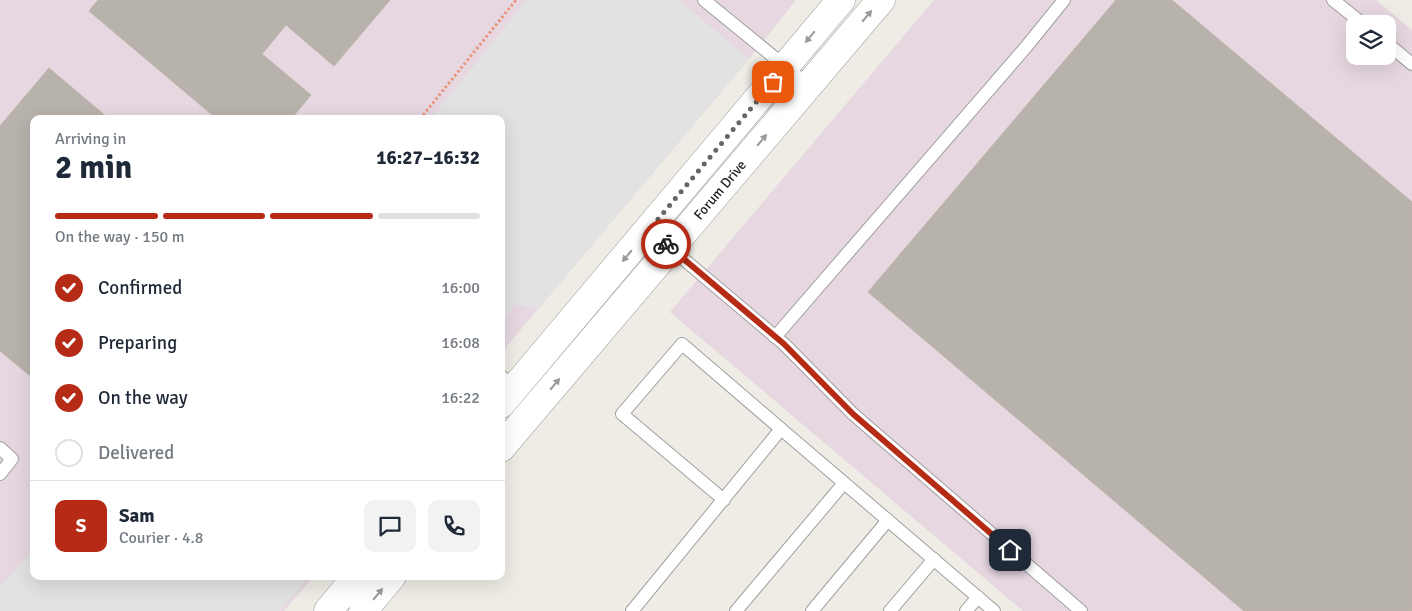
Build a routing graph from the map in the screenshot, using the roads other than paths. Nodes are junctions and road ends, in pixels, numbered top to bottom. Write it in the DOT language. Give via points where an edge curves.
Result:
graph roads {
  1 [pos="704,0"];
  2 [pos="841,0"];
  3 [pos="881,0"];
  4 [pos="1064,0"];
  5 [pos="1333,0"];
  6 [pos="1352,15"];
  7 [pos="1396,51"];
  8 [pos="1412,64"];
  9 [pos="785,67"];
  10 [pos="808,85"];
  11 [pos="649,230"];
  12 [pos="671,248"];
  13 [pos="775,337"];
  14 [pos="506,390"];
  15 [pos="536,407"];
  16 [pos="781,429"];
  17 [pos="505,443"];
  18 [pos="0,448"];
  19 [pos="0,474"];
  20 [pos="844,483"];
  21 [pos="724,500"];
  22 [pos="888,520"];
  23 [pos="934,559"];
  24 [pos="354,580"];
  25 [pos="389,580"];
  26 [pos="978,597"];
  27 [pos="328,611"];
  28 [pos="363,611"];
  29 [pos="632,611"];
  30 [pos="736,611"];
  31 [pos="812,611"];
  32 [pos="890,611"];
  33 [pos="966,611"];
  34 [pos="994,611"];
  35 [pos="1081,611"];
  1 -- 9 [label="lane"];
  2 -- 9 [label="street, Forum Drive, one-way"];
  10 -- 3 [label="street, Forum Drive, one-way"];
  4 -- 13 [label="lane"];
  5 -- 6 [label="lane"];
  7 -- 8 [label="lane"];
  9 -- 10 [label="lane"];
  9 -- 11 [label="street, Forum Drive"];
  12 -- 10 [label="street, Forum Drive, one-way"];
  11 -- 12 [label="lane"];
  11 -- 14 [label="street, Forum Drive, one-way"];
  12 -- 13 [label="lane"];
  15 -- 12 [label="street, Forum Drive, one-way"];
  13 -- 35 [label="lane" via="853,414"];
  14 -- 15 [label="lane"];
  15 -- 17 [label="street, Forum Drive"];
  16 -- 20 [label="lane"];
  16 -- 21 [label="lane"];
  16 -- 21 [label="lane" via="682,344 622,414"];
  18 -- 19 [label="lane" via="12,459"];
  20 -- 22 [label="lane"];
  20 -- 30 [label="lane"];
  21 -- 29 [label="lane"];
  22 -- 23 [label="lane"];
  22 -- 31 [label="lane"];
  23 -- 26 [label="lane"];
  23 -- 32 [label="lane"];
  24 -- 27 [label="street"];
  28 -- 25 [label="street, one-way"];
  26 -- 33 [label="lane"];
  26 -- 34 [label="lane"];
}
